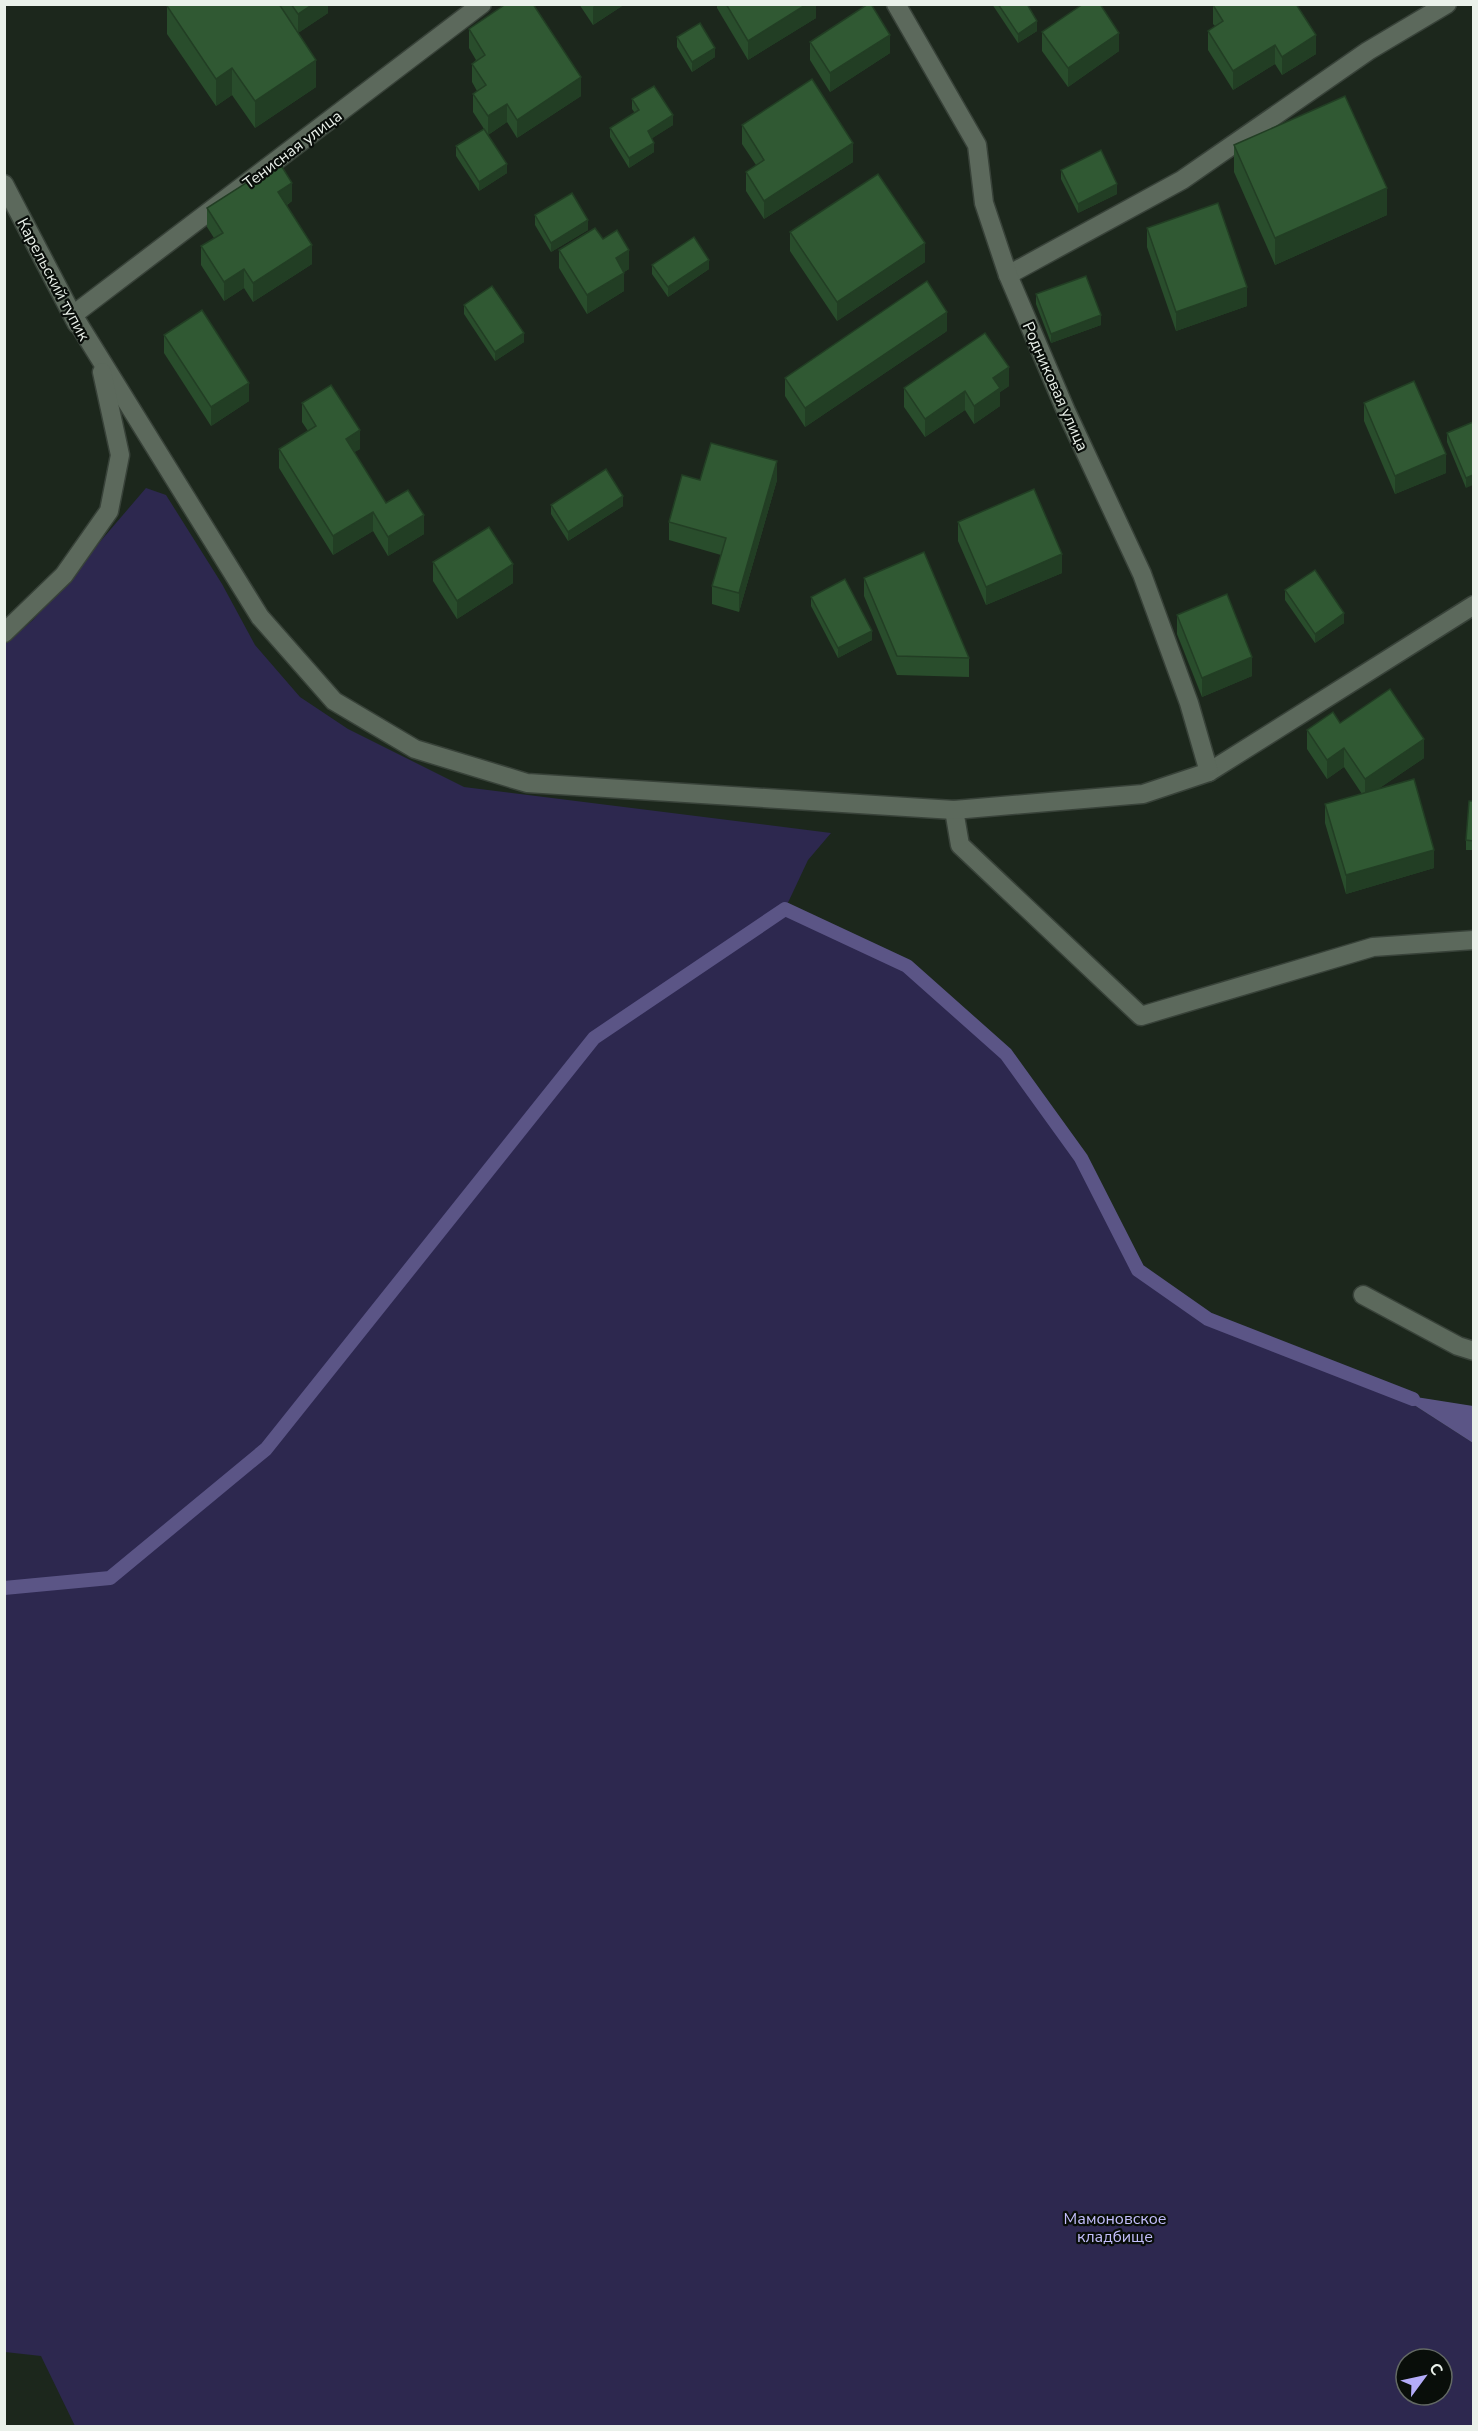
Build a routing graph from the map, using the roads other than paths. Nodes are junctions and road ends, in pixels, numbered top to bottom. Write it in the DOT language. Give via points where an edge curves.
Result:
graph roads {
  1 [pos="482,4"];
  2 [pos="896,4"];
  3 [pos="1447,4"];
  4 [pos="4,184"];
  5 [pos="1008,275"];
  6 [pos="73,315"];
  7 [pos="1473,605"];
  8 [pos="4,633"];
  9 [pos="1209,772"];
  10 [pos="954,810"];
  11 [pos="1473,940"];
  12 [pos="1363,1295"];
  13 [pos="1473,1351"];
  1 -- 6 [label="street, Тенисная улица"];
  2 -- 5 [label="street, Родниковая улица" via="977,145 984,203"];
  3 -- 5 [label="street" via="1368,51 1182,180"];
  4 -- 6 [label="street, Карельский тупик"];
  5 -- 9 [label="street, Родниковая улица" via="1142,574 1189,703"];
  6 -- 8 [label="street, Карельский тупик" via="103,373 120,455 109,511 64,575"];
  6 -- 10 [label="street" via="260,617 334,701 415,749 527,783"];
  7 -- 9 [label="street"];
  9 -- 10 [label="street" via="1143,794"];
  10 -- 11 [label="street" via="960,845 1142,1016 1373,947"];
  12 -- 13 [label="street"];
}
